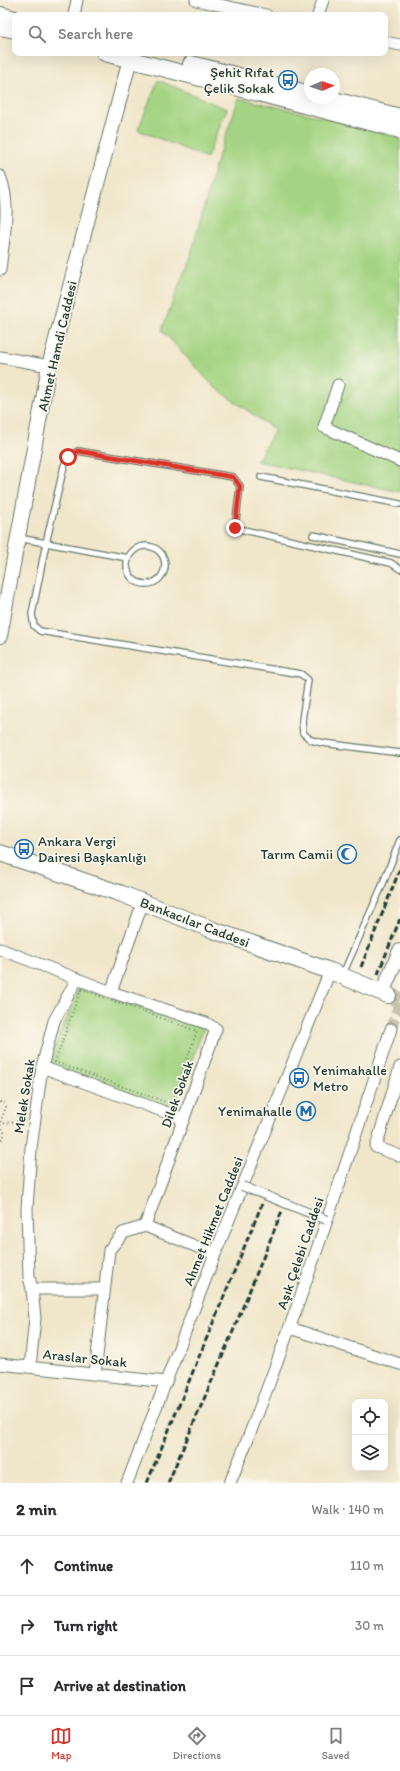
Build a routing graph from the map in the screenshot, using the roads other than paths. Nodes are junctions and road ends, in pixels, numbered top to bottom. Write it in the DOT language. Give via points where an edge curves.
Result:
graph roads {
  1 [pos="77,0"];
  2 [pos="196,0"];
  3 [pos="322,0"];
  4 [pos="75,12"];
  5 [pos="252,12"];
  6 [pos="319,12"];
  7 [pos="0,15"];
  8 [pos="12,18"];
  9 [pos="0,27"];
  10 [pos="12,29"];
  11 [pos="388,43"];
  12 [pos="400,46"];
  13 [pos="131,56"];
  14 [pos="161,56"];
  15 [pos="304,92"];
  16 [pos="340,102"];
  17 [pos="400,117"];
  18 [pos="400,130"];
  19 [pos="0,176"];
  20 [pos="0,270"];
  21 [pos="0,357"];
  22 [pos="49,366"];
  23 [pos="338,385"];
  24 [pos="400,461"];
  25 [pos="262,477"];
  26 [pos="400,504"];
  27 [pos="313,535"];
  28 [pos="17,538"];
  29 [pos="46,543"];
  30 [pos="400,554"];
  31 [pos="128,558"];
  32 [pos="400,569"];
  33 [pos="0,636"];
  34 [pos="400,753"];
  35 [pos="400,840"];
  36 [pos="0,853"];
  37 [pos="143,902"];
  38 [pos="0,950"];
  39 [pos="400,952"];
  40 [pos="336,973"];
  41 [pos="77,979"];
  42 [pos="111,992"];
  43 [pos="385,994"];
  44 [pos="391,1029"];
  45 [pos="42,1067"];
  46 [pos="400,1067"];
  47 [pos="184,1119"];
  48 [pos="400,1156"];
  49 [pos="242,1186"];
  50 [pos="327,1220"];
  51 [pos="145,1226"];
  52 [pos="215,1254"];
  53 [pos="32,1289"];
  54 [pos="104,1289"];
  55 [pos="290,1328"];
  56 [pos="0,1364"];
  57 [pos="400,1364"];
  58 [pos="30,1367"];
  59 [pos="95,1374"];
  60 [pos="166,1382"];
  61 [pos="127,1483"];
  62 [pos="230,1483"];
  1 -- 4 [label="street"];
  2 -- 5 [label="street"];
  3 -- 6 [label="street"];
  7 -- 8 [label="main road"];
  9 -- 10 [label="main road"];
  11 -- 12 [label="street"];
  13 -- 18 [label="main road"];
  13 -- 22 [label="street, Ahmet Hamdi Caddesi"];
  14 -- 15 [label="main road"];
  16 -- 17 [label="main road"];
  19 -- 20 [label="street" via="6,210"];
  21 -- 22 [label="street"];
  22 -- 28 [label="street, Ahmet Hamdi Caddesi"];
  23 -- 24 [label="street" via="324,427"];
  25 -- 26 [label="lane"];
  27 -- 30 [label="lane"];
  28 -- 29 [label="lane"];
  28 -- 33 [label="street, Ahmet Hamdi Caddesi"];
  29 -- 31 [label="lane"];
  29 -- 32 [label="lane" via="64,466 68,457 78,451 233,477 240,486 235,528 392,563"];
  29 -- 34 [label="lane" via="32,614 34,626 40,631 301,674 308,680 302,720 303,733 311,740"];
  31 -- 31 [label="lane" via="139,547 156,548 164,557 164,574 151,584 141,583 129,573"];
  35 -- 40 [label="lane" via="382,886"];
  36 -- 37 [label="main road, Bankacılar Caddesi"];
  37 -- 40 [label="main road, Bankacılar Caddesi" via="213,930"];
  37 -- 42 [label="street"];
  38 -- 41 [label="street, Dilek Sokak"];
  39 -- 43 [label="street"];
  40 -- 43 [label="main road, Bankacılar Caddesi"];
  40 -- 49 [label="street, Ahmet Hikmet Caddesi"];
  41 -- 42 [label="street, Dilek Sokak"];
  41 -- 45 [label="street, Melek Sokak" via="54,1021"];
  42 -- 47 [label="street, Dilek Sokak" via="206,1023 216,1029"];
  44 -- 50 [label="street, Aşık Çelebi Caddesi"];
  45 -- 47 [label="street"];
  45 -- 53 [label="street, Melek Sokak" via="31,1148 27,1209 29,1277"];
  46 -- 48 [label="street" via="376,1147"];
  47 -- 51 [label="street, Dilek Sokak"];
  49 -- 50 [label="street, bridge"];
  49 -- 52 [label="street, Ahmet Hikmet Caddesi"];
  50 -- 55 [label="street, Aşık Çelebi Caddesi"];
  51 -- 52 [label="street"];
  51 -- 54 [label="street" via="124,1233 108,1250"];
  52 -- 60 [label="street, Ahmet Hikmet Caddesi"];
  53 -- 54 [label="street"];
  53 -- 58 [label="street, Melek Sokak" via="34,1318"];
  54 -- 59 [label="street"];
  55 -- 57 [label="street"];
  55 -- 62 [label="street, Aşık Çelebi Caddesi" via="262,1406"];
  56 -- 58 [label="street, Araslar Sokak"];
  58 -- 59 [label="street, Araslar Sokak"];
  59 -- 60 [label="street, Araslar Sokak"];
  60 -- 61 [label="street, Ahmet Hikmet Caddesi"];
}
